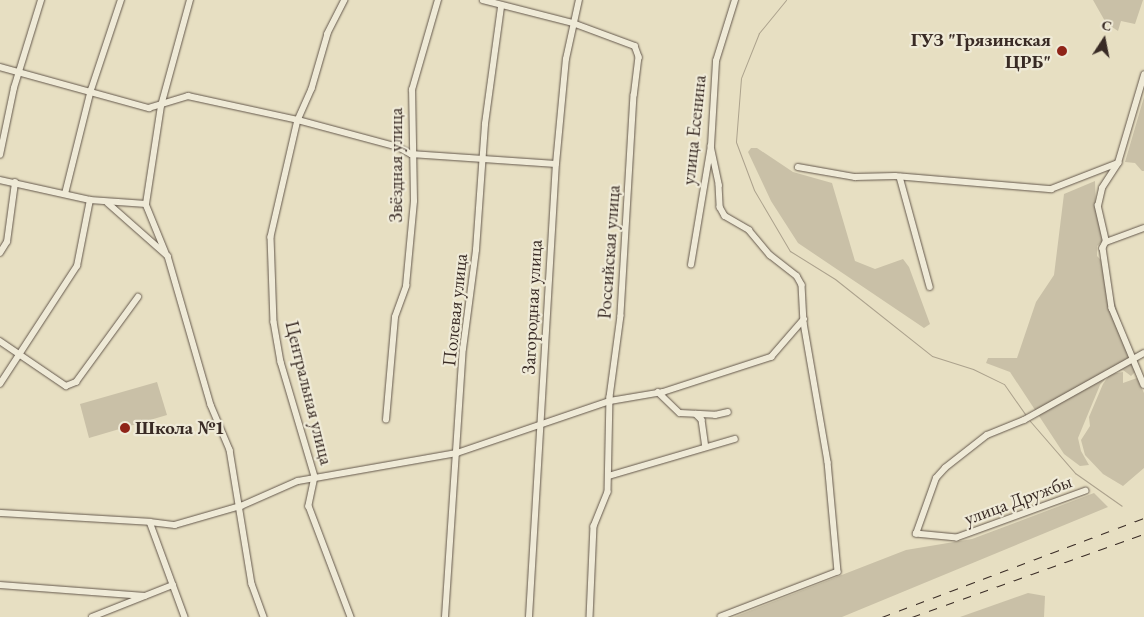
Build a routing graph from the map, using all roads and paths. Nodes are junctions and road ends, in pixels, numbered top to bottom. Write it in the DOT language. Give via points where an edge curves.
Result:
graph roads {
  1 [pos="41,0"];
  2 [pos="121,0"];
  3 [pos="190,0"];
  4 [pos="345,0"];
  5 [pos="438,0"];
  6 [pos="483,0"];
  7 [pos="579,0"];
  8 [pos="735,0"];
  9 [pos="501,7"];
  10 [pos="573,23"];
  11 [pos="0,67"];
  12 [pos="20,72"];
  13 [pos="1144,75"];
  14 [pos="91,90"];
  15 [pos="161,106"];
  16 [pos="298,120"];
  17 [pos="711,146"];
  18 [pos="411,154"];
  19 [pos="0,155"];
  20 [pos="484,158"];
  21 [pos="1118,163"];
  22 [pos="556,164"];
  23 [pos="798,167"];
  24 [pos="900,177"];
  25 [pos="0,180"];
  26 [pos="15,183"];
  27 [pos="64,194"];
  28 [pos="90,200"];
  29 [pos="108,203"];
  30 [pos="146,204"];
  31 [pos="1144,228"];
  32 [pos="1106,242"];
  33 [pos="0,253"];
  34 [pos="168,256"];
  35 [pos="691,265"];
  36 [pos="930,287"];
  37 [pos="138,298"];
  38 [pos="804,320"];
  39 [pos="0,341"];
  40 [pos="1144,353"];
  41 [pos="19,354"];
  42 [pos="1133,358"];
  43 [pos="0,384"];
  44 [pos="1144,384"];
  45 [pos="658,392"];
  46 [pos="610,401"];
  47 [pos="728,412"];
  48 [pos="696,414"];
  49 [pos="386,420"];
  50 [pos="540,425"];
  51 [pos="735,439"];
  52 [pos="706,448"];
  53 [pos="457,453"];
  54 [pos="609,476"];
  55 [pos="315,477"];
  56 [pos="1086,491"];
  57 [pos="241,506"];
  58 [pos="0,513"];
  59 [pos="150,522"];
  60 [pos="0,584"];
  61 [pos="173,585"];
  62 [pos="145,596"];
  63 [pos="92,617"];
  64 [pos="185,617"];
  65 [pos="264,617"];
  66 [pos="351,617"];
  67 [pos="445,617"];
  68 [pos="529,617"];
  69 [pos="590,617"];
  70 [pos="721,617"];
  1 -- 12 [label="street"];
  2 -- 14 [label="street"];
  3 -- 15 [label="street"];
  4 -- 16 [label="street, Центральная улица" via="328,34 312,89"];
  5 -- 18 [label="street, Звёздная улица" via="412,90"];
  6 -- 9 [label="street, Российская улица"];
  7 -- 10 [label="street, Загородная улица"];
  8 -- 17 [label="street, улица Есенина" via="716,61"];
  9 -- 10 [label="street, Российская улица"];
  9 -- 20 [label="street, Полевая улица" via="485,124"];
  10 -- 22 [label="street, Загородная улица" via="566,59"];
  10 -- 46 [label="street, Российская улица" via="635,46 639,57 621,316"];
  11 -- 12 [label="street"];
  12 -- 14 [label="street"];
  12 -- 19 [label="street"];
  13 -- 21 [label="street"];
  14 -- 15 [label="street" via="149,108"];
  14 -- 27 [label="street"];
  15 -- 16 [label="street" via="188,96"];
  15 -- 30 [label="street"];
  16 -- 18 [label="street" via="398,147"];
  16 -- 55 [label="street, Центральная улица" via="271,237 274,322 281,362"];
  17 -- 35 [label="street, улица Есенина"];
  17 -- 38 [label="street" via="720,207 725,216 749,230 770,255 797,276 802,285"];
  18 -- 20 [label="street"];
  18 -- 49 [label="street, Звёздная улица" via="413,215 406,286 395,317"];
  20 -- 22 [label="street"];
  20 -- 53 [label="street, Полевая улица" via="463,349"];
  21 -- 24 [label="street" via="1051,189"];
  21 -- 32 [label="street" via="1102,188 1098,206"];
  22 -- 50 [label="street, Загородная улица"];
  23 -- 24 [label="street" via="855,176"];
  24 -- 36 [label="street"];
  25 -- 26 [label="street"];
  26 -- 27 [label="street"];
  26 -- 33 [label="street" via="8,242"];
  27 -- 28 [label="street"];
  28 -- 29 [label="street"];
  28 -- 41 [label="street" via="77,266"];
  29 -- 30 [label="street"];
  29 -- 34 [label="street"];
  30 -- 34 [label="street"];
  31 -- 32 [label="street"];
  32 -- 42 [label="street" via="1103,248 1112,308"];
  34 -- 57 [label="street" via="211,406 230,450"];
  37 -- 41 [label="street" via="76,382 66,386"];
  38 -- 45 [label="street" via="771,358"];
  38 -- 70 [label="street" via="828,462 838,572"];
  39 -- 41 [label="street"];
  40 -- 42 [label="street"];
  41 -- 43 [label="street"];
  42 -- 44 [label="street"];
  42 -- 56 [label="street, улица Дружбы" via="1024,420 988,435 945,468 936,478 916,534 957,538"];
  45 -- 46 [label="street"];
  45 -- 48 [label="street" via="680,413"];
  46 -- 50 [label="street"];
  46 -- 54 [label="street, Российская улица"];
  47 -- 48 [label="street"];
  48 -- 52 [label="street" via="702,420"];
  50 -- 53 [label="street"];
  50 -- 68 [label="street, Загородная улица"];
  51 -- 52 [label="street"];
  52 -- 54 [label="street"];
  53 -- 55 [label="street"];
  53 -- 67 [label="street, Полевая улица"];
  54 -- 69 [label="street, Российская улица" via="608,492 594,526"];
  55 -- 57 [label="street"];
  55 -- 66 [label="street, Центральная улица" via="309,506"];
  57 -- 59 [label="street" via="176,525"];
  57 -- 65 [label="street" via="252,584"];
  58 -- 59 [label="street"];
  59 -- 61 [label="street"];
  60 -- 62 [label="street"];
  61 -- 62 [label="street"];
  61 -- 64 [label="street"];
  62 -- 63 [label="street"];
}
